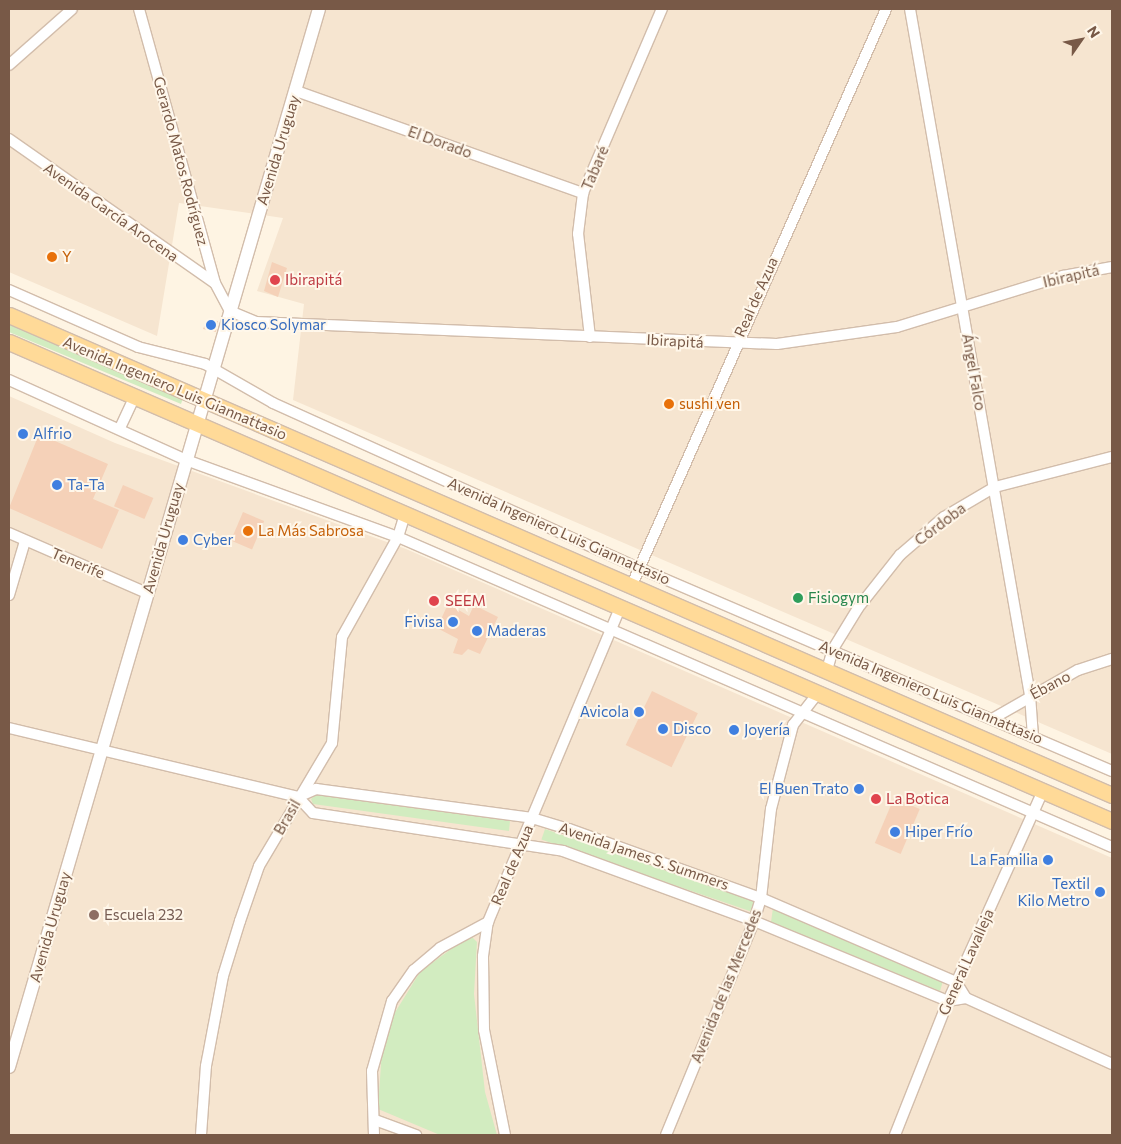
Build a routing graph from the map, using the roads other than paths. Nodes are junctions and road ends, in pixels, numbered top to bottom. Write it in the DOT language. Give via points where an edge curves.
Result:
graph roads {
  1 [pos="72,9"];
  2 [pos="139,9"];
  3 [pos="319,9"];
  4 [pos="662,9"];
  5 [pos="886,9"];
  6 [pos="910,9"];
  7 [pos="9,65"];
  8 [pos="296,91"];
  9 [pos="9,139"];
  10 [pos="583,194"];
  11 [pos="1112,266"];
  12 [pos="215,284"];
  13 [pos="9,290"];
  14 [pos="962,306"];
  15 [pos="230,311"];
  16 [pos="9,315"];
  17 [pos="590,337"];
  18 [pos="9,342"];
  19 [pos="734,344"];
  20 [pos="213,368"];
  21 [pos="9,380"];
  22 [pos="135,396"];
  23 [pos="204,400"];
  24 [pos="196,424"];
  25 [pos="120,428"];
  26 [pos="1112,457"];
  27 [pos="186,460"];
  28 [pos="995,487"];
  29 [pos="405,514"];
  30 [pos="9,534"];
  31 [pos="398,537"];
  32 [pos="25,541"];
  33 [pos="639,568"];
  34 [pos="631,587"];
  35 [pos="147,593"];
  36 [pos="9,595"];
  37 [pos="620,608"];
  38 [pos="611,630"];
  39 [pos="833,650"];
  40 [pos="1112,659"];
  41 [pos="827,670"];
  42 [pos="817,694"];
  43 [pos="1030,695"];
  44 [pos="801,710"];
  45 [pos="992,718"];
  46 [pos="9,728"];
  47 [pos="1033,737"];
  48 [pos="103,747"];
  49 [pos="1112,771"];
  50 [pos="1044,791"];
  51 [pos="1112,795"];
  52 [pos="298,798"];
  53 [pos="1035,812"];
  54 [pos="532,818"];
  55 [pos="1112,821"];
  56 [pos="522,841"];
  57 [pos="1112,847"];
  58 [pos="762,898"];
  59 [pos="754,921"];
  60 [pos="488,922"];
  61 [pos="956,982"];
  62 [pos="966,998"];
  63 [pos="948,1001"];
  64 [pos="1112,1064"];
  65 [pos="9,1068"];
  66 [pos="375,1120"];
  67 [pos="201,1135"];
  68 [pos="374,1135"];
  69 [pos="416,1135"];
  70 [pos="505,1135"];
  71 [pos="666,1135"];
  72 [pos="896,1135"];
  1 -- 7 [label="street"];
  2 -- 12 [label="street, Gerardo Matos Rodríguez"];
  3 -- 8 [label="street, Avenida Uruguay"];
  4 -- 10 [label="street, Tabaré"];
  5 -- 19 [label="street, Real de Azua"];
  6 -- 14 [label="street, Ángel Falco"];
  8 -- 10 [label="street, El Dorado"];
  8 -- 15 [label="street, Avenida Uruguay"];
  9 -- 12 [label="street, Avenida García Arocena"];
  10 -- 17 [label="street, Tabaré" via="578,234"];
  11 -- 14 [label="street, Ibirapitá"];
  12 -- 15 [label="street, Gerardo Matos Rodríguez"];
  13 -- 20 [label="street, Avenida Ingeniero Luis Giannattasio" via="138,347"];
  14 -- 19 [label="street, Ibirapitá" via="854,335"];
  14 -- 28 [label="street, Ángel Falco"];
  15 -- 17 [label="street, Ibirapitá" via="256,322"];
  15 -- 20 [label="street, Avenida Uruguay"];
  16 -- 23 [label="main road, Avenida Ingeniero Luis Giannattasio"];
  17 -- 19 [label="street, Ibirapitá"];
  18 -- 22 [label="main road, Avenida Ingeniero Luis Giannattasio"];
  19 -- 33 [label="street, Real de Azua"];
  20 -- 23 [label="street, Avenida Uruguay"];
  20 -- 33 [label="street, Avenida Ingeniero Luis Giannattasio" via="273,403"];
  21 -- 25 [label="street"];
  22 -- 24 [label="main road, Avenida Ingeniero Luis Giannattasio"];
  22 -- 25 [label="street"];
  23 -- 24 [label="street, Avenida Uruguay"];
  23 -- 34 [label="main road, Avenida Ingeniero Luis Giannattasio"];
  24 -- 27 [label="street, Avenida Uruguay"];
  24 -- 29 [label="main road, Avenida Ingeniero Luis Giannattasio"];
  25 -- 27 [label="street"];
  26 -- 28 [label="street, Córdoba"];
  27 -- 31 [label="street"];
  27 -- 35 [label="street, Avenida Uruguay"];
  28 -- 39 [label="street, Córdoba" via="944,517 900,555"];
  28 -- 43 [label="street, Ángel Falco"];
  29 -- 31 [label="street, Brasil"];
  29 -- 37 [label="main road, Avenida Ingeniero Luis Giannattasio"];
  30 -- 32 [label="street, Tenerife"];
  31 -- 38 [label="street"];
  31 -- 52 [label="street, Brasil" via="345,629 336,667 332,743"];
  32 -- 35 [label="street, Tenerife"];
  32 -- 36 [label="street"];
  33 -- 34 [label="street, Real de Azua"];
  33 -- 39 [label="street, Avenida Ingeniero Luis Giannattasio"];
  34 -- 41 [label="main road, Avenida Ingeniero Luis Giannattasio"];
  35 -- 48 [label="street, Avenida Uruguay"];
  37 -- 38 [label="street, Real de Azua"];
  37 -- 42 [label="main road, Avenida Ingeniero Luis Giannattasio"];
  38 -- 44 [label="street"];
  38 -- 54 [label="street, Real de Azua"];
  39 -- 41 [label="street, Córdoba"];
  39 -- 45 [label="street, Avenida Ingeniero Luis Giannattasio"];
  40 -- 43 [label="street, Ébano"];
  41 -- 51 [label="main road, Avenida Ingeniero Luis Giannattasio"];
  42 -- 44 [label="street, Avenida de las Mercedes"];
  42 -- 50 [label="main road, Avenida Ingeniero Luis Giannattasio"];
  43 -- 45 [label="street, Ébano"];
  43 -- 47 [label="street, Ángel Falco"];
  44 -- 53 [label="street"];
  44 -- 58 [label="street, Avenida de las Mercedes" via="772,809"];
  45 -- 47 [label="street, Avenida Ingeniero Luis Giannattasio"];
  46 -- 48 [label="street, Avenida James S. Summers"];
  47 -- 49 [label="street, Avenida Ingeniero Luis Giannattasio"];
  48 -- 52 [label="street, Avenida James S. Summers"];
  48 -- 65 [label="street, Avenida Uruguay"];
  50 -- 53 [label="street, General Lavalleja"];
  50 -- 55 [label="main road, Avenida Ingeniero Luis Giannattasio"];
  52 -- 54 [label="street, Avenida James S. Summers" via="316,789"];
  52 -- 56 [label="street, Avenida James S. Summers" via="313,813"];
  52 -- 67 [label="street, Brasil" via="259,866 223,976 206,1066"];
  53 -- 57 [label="street"];
  53 -- 61 [label="street, General Lavalleja"];
  54 -- 56 [label="street, Real de Azua"];
  54 -- 58 [label="street, Avenida James S. Summers"];
  56 -- 59 [label="street, Avenida James S. Summers" via="648,879"];
  56 -- 60 [label="street, Real de Azua"];
  58 -- 59 [label="street, Avenida de las Mercedes"];
  58 -- 61 [label="street, Avenida James S. Summers"];
  59 -- 63 [label="street, Avenida James S. Summers"];
  59 -- 71 [label="street, Avenida de las Mercedes"];
  60 -- 66 [label="street" via="440,948 414,970 392,1001 372,1071"];
  60 -- 70 [label="street, Real de Azua" via="483,956 484,1030"];
  61 -- 62 [label="street"];
  61 -- 63 [label="street, General Lavalleja"];
  62 -- 63 [label="street"];
  62 -- 64 [label="street"];
  63 -- 72 [label="street, General Lavalleja"];
  66 -- 68 [label="street"];
  66 -- 69 [label="street"];
}
